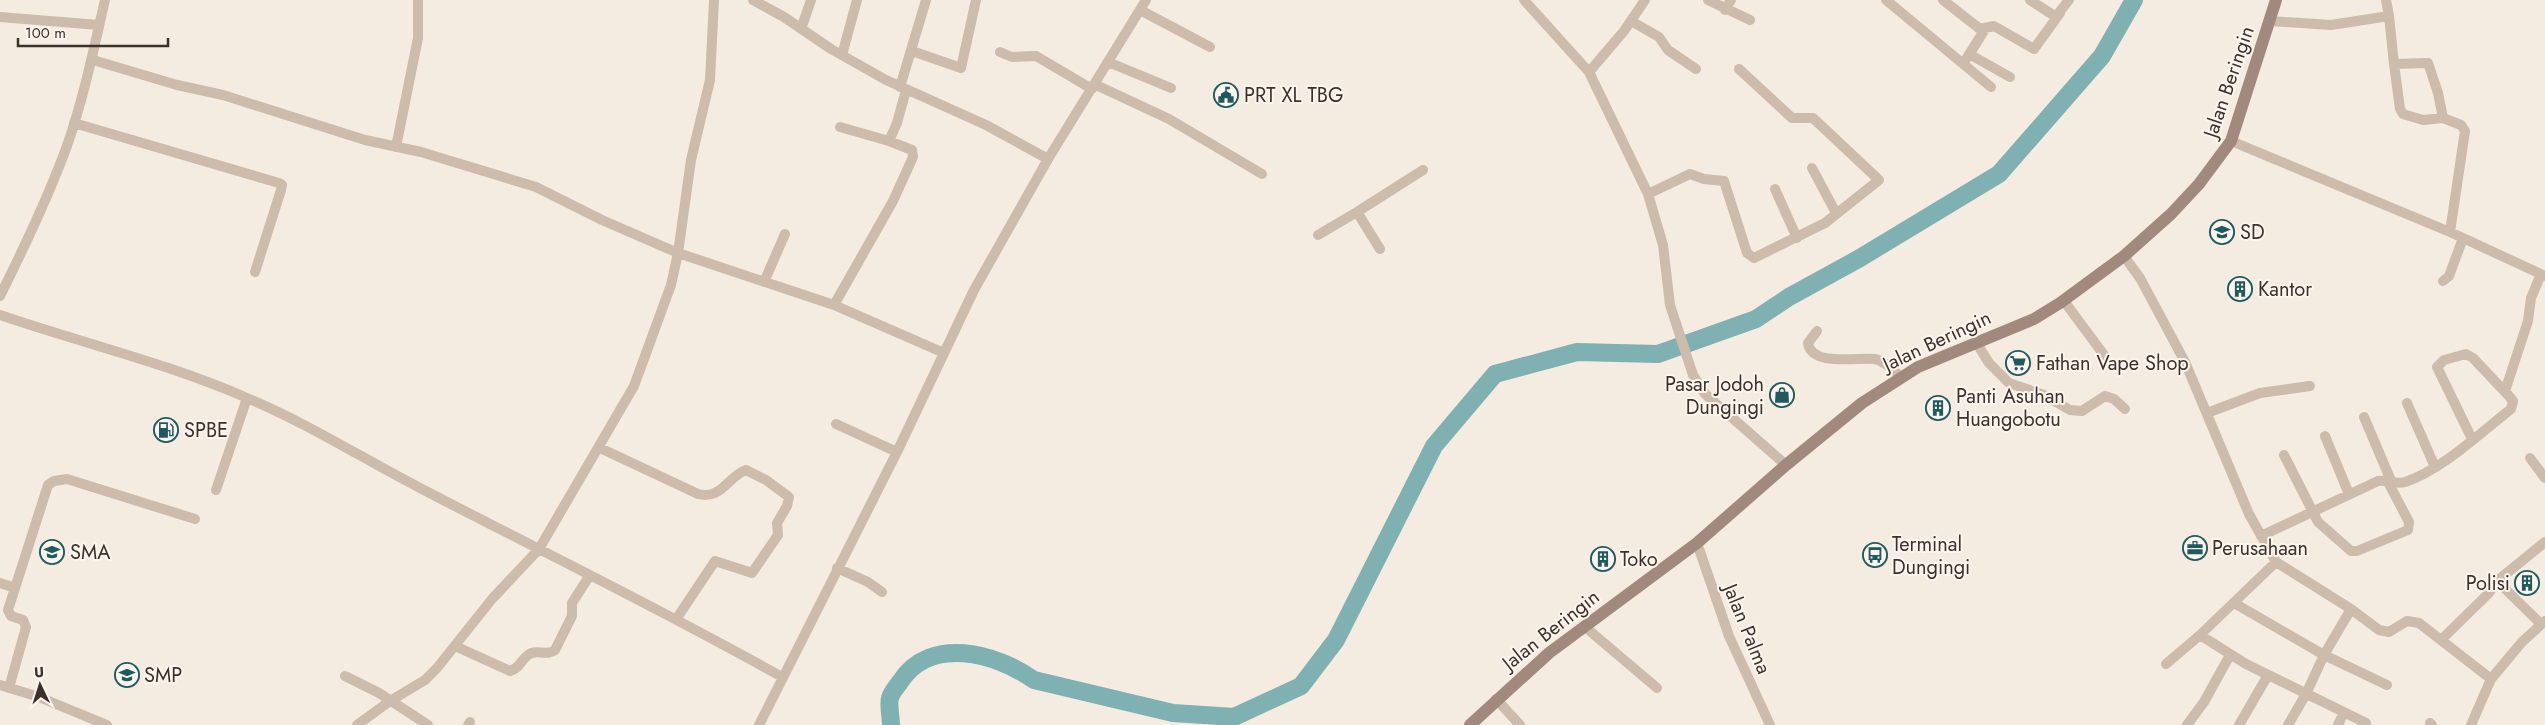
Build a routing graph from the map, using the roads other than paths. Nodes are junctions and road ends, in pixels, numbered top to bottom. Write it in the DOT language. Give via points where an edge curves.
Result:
graph roads {
  1 [pos="105,0"];
  2 [pos="418,0"];
  3 [pos="714,0"];
  4 [pos="753,0"];
  5 [pos="811,0"];
  6 [pos="857,0"];
  7 [pos="926,0"];
  8 [pos="976,0"];
  9 [pos="1146,0"];
  10 [pos="1524,0"];
  11 [pos="1644,0"];
  12 [pos="1708,0"];
  13 [pos="1731,0"];
  14 [pos="1886,0"];
  15 [pos="1942,0"];
  16 [pos="2030,0"];
  17 [pos="2069,0"];
  18 [pos="2276,0"];
  19 [pos="2386,0"];
  20 [pos="1140,10"];
  21 [pos="1725,10"];
  22 [pos="2060,13"];
  23 [pos="2389,16"];
  24 [pos="0,17"];
  25 [pos="1750,20"];
  26 [pos="1631,21"];
  27 [pos="2270,21"];
  28 [pos="100,25"];
  29 [pos="801,29"];
  30 [pos="1985,29"];
  31 [pos="1210,47"];
  32 [pos="912,51"];
  33 [pos="1000,52"];
  34 [pos="1969,54"];
  35 [pos="842,55"];
  36 [pos="93,60"];
  37 [pos="1108,62"];
  38 [pos="2394,64"];
  39 [pos="1962,65"];
  40 [pos="1696,69"];
  41 [pos="1739,69"];
  42 [pos="1589,72"];
  43 [pos="2010,78"];
  44 [pos="903,82"];
  45 [pos="1093,87"];
  46 [pos="1991,87"];
  47 [pos="1171,88"];
  48 [pos="2442,118"];
  49 [pos="74,123"];
  50 [pos="840,127"];
  51 [pos="889,140"];
  52 [pos="2231,142"];
  53 [pos="396,147"];
  54 [pos="1048,159"];
  55 [pos="1812,168"];
  56 [pos="1423,170"];
  57 [pos="1262,174"];
  58 [pos="1775,189"];
  59 [pos="1648,194"];
  60 [pos="1357,212"];
  61 [pos="1836,213"];
  62 [pos="2450,232"];
  63 [pos="785,234"];
  64 [pos="1318,234"];
  65 [pos="1798,238"];
  66 [pos="2463,238"];
  67 [pos="1380,249"];
  68 [pos="678,253"];
  69 [pos="2124,256"];
  70 [pos="254,272"];
  71 [pos="2543,275"];
  72 [pos="2442,281"];
  73 [pos="764,282"];
  74 [pos="0,296"];
  75 [pos="2064,301"];
  76 [pos="834,305"];
  77 [pos="0,315"];
  78 [pos="1817,331"];
  79 [pos="1976,342"];
  80 [pos="944,353"];
  81 [pos="2104,355"];
  82 [pos="1901,377"];
  83 [pos="2310,386"];
  84 [pos="2505,391"];
  85 [pos="247,398"];
  86 [pos="2407,404"];
  87 [pos="2125,409"];
  88 [pos="2207,413"];
  89 [pos="2364,417"];
  90 [pos="836,424"];
  91 [pos="2325,436"];
  92 [pos="2472,439"];
  93 [pos="600,448"];
  94 [pos="897,452"];
  95 [pos="2284,454"];
  96 [pos="2530,458"];
  97 [pos="1786,465"];
  98 [pos="2435,467"];
  99 [pos="2545,478"];
  100 [pos="2390,482"];
  101 [pos="216,490"];
  102 [pos="2349,494"];
  103 [pos="2313,513"];
  104 [pos="195,519"];
  105 [pos="2261,536"];
  106 [pos="2545,542"];
  107 [pos="1697,543"];
  108 [pos="539,549"];
  109 [pos="2276,562"];
  110 [pos="837,568"];
  111 [pos="590,575"];
  112 [pos="2497,581"];
  113 [pos="0,583"];
  114 [pos="15,588"];
  115 [pos="882,592"];
  116 [pos="2234,603"];
  117 [pos="2352,609"];
  118 [pos="677,618"];
  119 [pos="2543,622"];
  120 [pos="1584,626"];
  121 [pos="2200,635"];
  122 [pos="2441,640"];
  123 [pos="455,646"];
  124 [pos="2230,655"];
  125 [pos="2324,655"];
  126 [pos="2166,664"];
  127 [pos="345,676"];
  128 [pos="2268,676"];
  129 [pos="782,677"];
  130 [pos="2491,679"];
  131 [pos="2387,685"];
  132 [pos="4,686"];
  133 [pos="1657,688"];
  134 [pos="2306,694"];
  135 [pos="1496,699"];
  136 [pos="390,701"];
  137 [pos="2344,712"];
  138 [pos="2366,723"];
  139 [pos="107,725"];
  140 [pos="358,725"];
  141 [pos="428,725"];
  142 [pos="759,725"];
  143 [pos="1470,725"];
  144 [pos="1520,725"];
  145 [pos="1770,725"];
  146 [pos="2187,725"];
  147 [pos="2239,725"];
  148 [pos="2288,725"];
  149 [pos="2338,725"];
  150 [pos="2471,725"];
  1 -- 28 [label="street"];
  2 -- 53 [label="street" via="418,38"];
  3 -- 68 [label="street" via="710,80 691,160"];
  4 -- 29 [label="street"];
  5 -- 29 [label="street"];
  6 -- 35 [label="street"];
  7 -- 32 [label="street"];
  8 -- 32 [label="street" via="961,68"];
  9 -- 20 [label="street"];
  10 -- 42 [label="street"];
  11 -- 26 [label="street"];
  12 -- 21 [label="street"];
  13 -- 21 [label="street"];
  14 -- 39 [label="street"];
  15 -- 30 [label="street" via="1980,30"];
  16 -- 22 [label="street" via="2053,15"];
  17 -- 22 [label="street"];
  18 -- 27 [label="street, Jalan Beringin"];
  19 -- 23 [label="street"];
  20 -- 31 [label="street"];
  20 -- 37 [label="street"];
  21 -- 25 [label="street"];
  22 -- 30 [label="street" via="2035,49 1994,26"];
  23 -- 27 [label="street" via="2331,26"];
  23 -- 38 [label="street"];
  24 -- 28 [label="street"];
  26 -- 40 [label="street" via="1659,37 1668,50"];
  26 -- 42 [label="street"];
  27 -- 52 [label="street, Jalan Beringin"];
  28 -- 36 [label="street"];
  29 -- 35 [label="street"];
  30 -- 34 [label="street"];
  32 -- 44 [label="street"];
  33 -- 45 [label="street" via="1012,57 1036,56"];
  34 -- 39 [label="street"];
  34 -- 43 [label="street"];
  35 -- 44 [label="street"];
  36 -- 49 [label="street"];
  36 -- 53 [label="street"];
  37 -- 45 [label="street"];
  37 -- 47 [label="street"];
  38 -- 48 [label="street" via="2428,63"];
  38 -- 48 [label="street" via="2403,114 2423,120"];
  39 -- 46 [label="street"];
  41 -- 61 [label="street" via="1792,118 1813,118 1879,180"];
  42 -- 59 [label="street"];
  44 -- 51 [label="street" via="897,123"];
  44 -- 54 [label="street"];
  45 -- 54 [label="street"];
  45 -- 57 [label="street" via="1169,119"];
  48 -- 62 [label="street" via="2460,125 2465,135"];
  49 -- 70 [label="street" via="279,183 281,190"];
  49 -- 74 [label="street" via="49,193"];
  50 -- 51 [label="street"];
  51 -- 76 [label="street" via="912,150 913,156 893,201"];
  52 -- 62 [label="street"];
  52 -- 69 [label="street, Jalan Beringin" via="2171,214"];
  53 -- 68 [label="street" via="536,187"];
  54 -- 80 [label="street" via="974,290"];
  55 -- 61 [label="street"];
  56 -- 60 [label="street"];
  58 -- 65 [label="street"];
  59 -- 65 [label="street" via="1690,174 1724,181 1747,253 1754,258"];
  59 -- 97 [label="street" via="1663,246 1670,305 1693,375 1705,394"];
  60 -- 64 [label="street"];
  60 -- 67 [label="street"];
  61 -- 65 [label="street"];
  62 -- 66 [label="street"];
  63 -- 73 [label="street"];
  66 -- 71 [label="street"];
  66 -- 72 [label="street" via="2449,276"];
  68 -- 73 [label="street"];
  68 -- 93 [label="street" via="671,285 634,386"];
  69 -- 75 [label="street, Jalan Beringin"];
  69 -- 88 [label="street" via="2167,326"];
  71 -- 84 [label="street" via="2531,298 2528,321"];
  73 -- 76 [label="street"];
  75 -- 79 [label="street, Jalan Beringin" via="2034,318"];
  75 -- 81 [label="street"];
  76 -- 80 [label="street"];
  77 -- 85 [label="street" via="165,365"];
  78 -- 82 [label="street" via="1808,343 1813,353 1830,359 1875,359"];
  79 -- 82 [label="street, Jalan Beringin"];
  79 -- 87 [label="street" via="2000,375 2021,389 2044,395 2076,411 2089,408 2105,396"];
  80 -- 94 [label="street"];
  82 -- 97 [label="street, Jalan Beringin" via="1862,403"];
  83 -- 88 [label="street" via="2260,393"];
  84 -- 92 [label="street" via="2513,406"];
  84 -- 92 [label="street" via="2466,354 2438,365"];
  85 -- 101 [label="street"];
  85 -- 108 [label="street" via="316,430"];
  86 -- 98 [label="street"];
  88 -- 105 [label="street" via="2232,477"];
  89 -- 100 [label="street"];
  90 -- 94 [label="street"];
  91 -- 102 [label="street"];
  92 -- 98 [label="street"];
  93 -- 108 [label="street"];
  93 -- 118 [label="street" via="698,494 718,493 746,470 789,497 778,523 778,535 752,574 715,561"];
  94 -- 110 [label="street"];
  95 -- 103 [label="street"];
  96 -- 99 [label="street"];
  97 -- 107 [label="street, Jalan Beringin"];
  98 -- 100 [label="street" via="2403,483"];
  100 -- 102 [label="street" via="2378,482"];
  100 -- 103 [label="street" via="2409,522 2405,532 2351,551 2323,527"];
  102 -- 103 [label="street"];
  103 -- 105 [label="street"];
  104 -- 114 [label="street" via="67,479 54,481 48,486"];
  105 -- 109 [label="street"];
  106 -- 112 [label="street"];
  107 -- 120 [label="street, Jalan Beringin"];
  107 -- 145 [label="street, Jalan Palma" via="1729,636"];
  108 -- 111 [label="street"];
  108 -- 123 [label="street"];
  109 -- 116 [label="street"];
  109 -- 117 [label="street"];
  110 -- 115 [label="street"];
  110 -- 129 [label="street"];
  111 -- 118 [label="street"];
  111 -- 123 [label="street" via="572,603 572,616 552,653 534,652 517,669 510,671"];
  112 -- 119 [label="street"];
  112 -- 122 [label="street"];
  113 -- 114 [label="street"];
  114 -- 132 [label="street" via="9,614 23,620 26,627"];
  116 -- 121 [label="street"];
  116 -- 125 [label="street"];
  117 -- 122 [label="street" via="2385,632 2407,621 2419,623"];
  117 -- 125 [label="street"];
  118 -- 129 [label="street"];
  119 -- 130 [label="street"];
  120 -- 133 [label="street"];
  120 -- 135 [label="street, Jalan Beringin"];
  121 -- 124 [label="street"];
  121 -- 126 [label="street"];
  122 -- 130 [label="street"];
  123 -- 136 [label="street" via="425,680"];
  124 -- 128 [label="street"];
  124 -- 146 [label="street"];
  125 -- 131 [label="street"];
  125 -- 134 [label="street"];
  127 -- 136 [label="street"];
  128 -- 134 [label="street"];
  128 -- 147 [label="street"];
  129 -- 142 [label="street"];
  130 -- 150 [label="street"];
  132 -- 139 [label="street"];
  134 -- 137 [label="street"];
  134 -- 148 [label="street"];
  135 -- 143 [label="street, Jalan Beringin"];
  135 -- 144 [label="street"];
  136 -- 140 [label="street"];
  136 -- 141 [label="street"];
  137 -- 138 [label="street"];
  137 -- 149 [label="street"];
}
